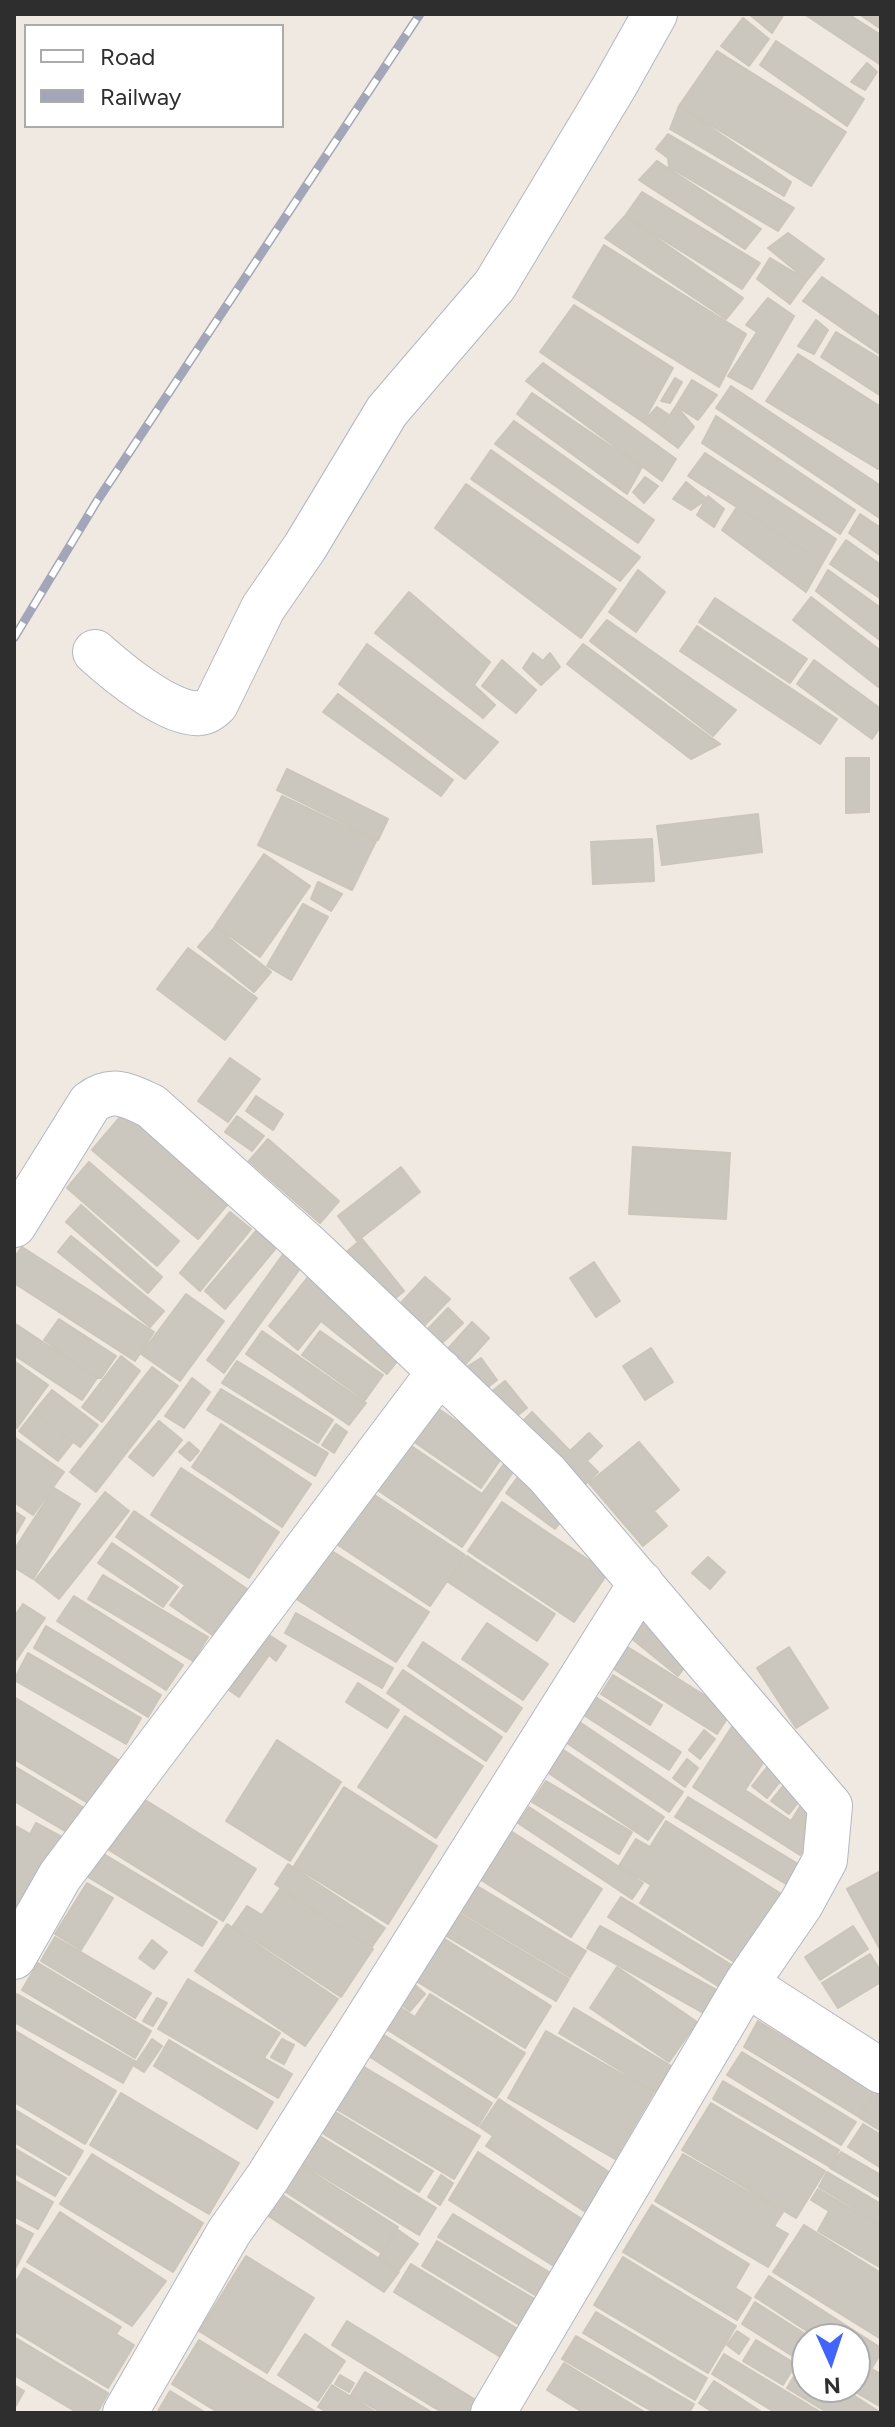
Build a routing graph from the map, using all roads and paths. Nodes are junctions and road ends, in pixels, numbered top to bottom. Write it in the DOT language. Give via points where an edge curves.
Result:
graph roads {
  1 [pos="655,14"];
  2 [pos="95,652"];
  3 [pos="14,1225"];
  4 [pos="440,1371"];
  5 [pos="641,1583"];
  6 [pos="14,1957"];
  7 [pos="746,1984"];
  8 [pos="881,2071"];
  9 [pos="125,2413"];
  10 [pos="493,2413"];
  1 -- 2 [label="street" via="495,285 387,411 263,608 216,704 195,714 165,704"];
  3 -- 4 [label="street" via="90,1103 110,1093 123,1094 151,1106"];
  4 -- 5 [label="street" via="547,1474"];
  4 -- 6 [label="street" via="60,1876"];
  5 -- 7 [label="street" via="830,1806 825,1860"];
  5 -- 9 [label="street" via="229,2232"];
  7 -- 8 [label="street"];
  7 -- 10 [label="street"];
}
